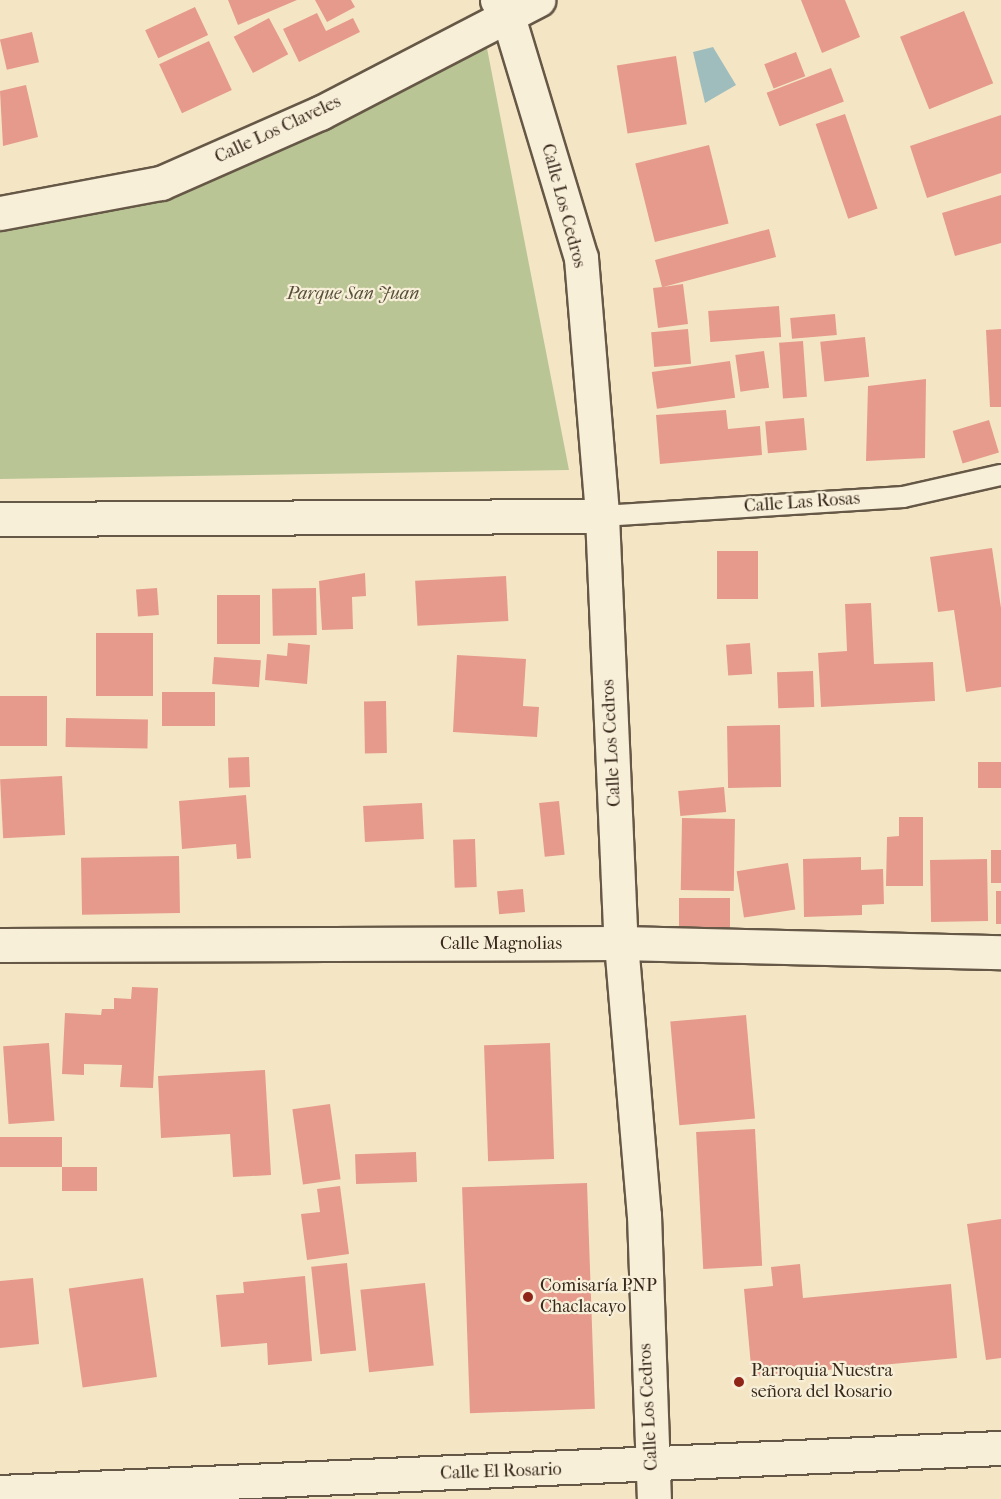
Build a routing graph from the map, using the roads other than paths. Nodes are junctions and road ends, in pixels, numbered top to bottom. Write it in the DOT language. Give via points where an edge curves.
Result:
graph roads {
  1 [pos="538,0"];
  2 [pos="502,6"];
  3 [pos="0,213"];
  4 [pos="1001,475"];
  5 [pos="602,516"];
  6 [pos="0,519"];
  7 [pos="621,943"];
  8 [pos="0,945"];
  9 [pos="1001,952"];
  10 [pos="1001,1448"];
  11 [pos="652,1466"];
  12 [pos="0,1491"];
  13 [pos="654,1499"];
  1 -- 2 [label="street, Calle Los Claveles"];
  2 -- 3 [label="street, Calle Los Claveles" via="320,113 161,183"];
  2 -- 5 [label="street, Calle Los Cedros" via="581,258"];
  4 -- 5 [label="lane, Calle Las Rosas" via="903,497"];
  5 -- 6 [label="street"];
  5 -- 7 [label="street, Calle Los Cedros"];
  7 -- 8 [label="street, Calle Magnolias"];
  7 -- 9 [label="street, Calle Magnolias"];
  7 -- 11 [label="street, Calle Los Cedros" via="644,1215"];
  10 -- 11 [label="street, Calle El Rosario"];
  11 -- 12 [label="street, Calle El Rosario"];
  11 -- 13 [label="street, Calle Los Cedros"];
}
